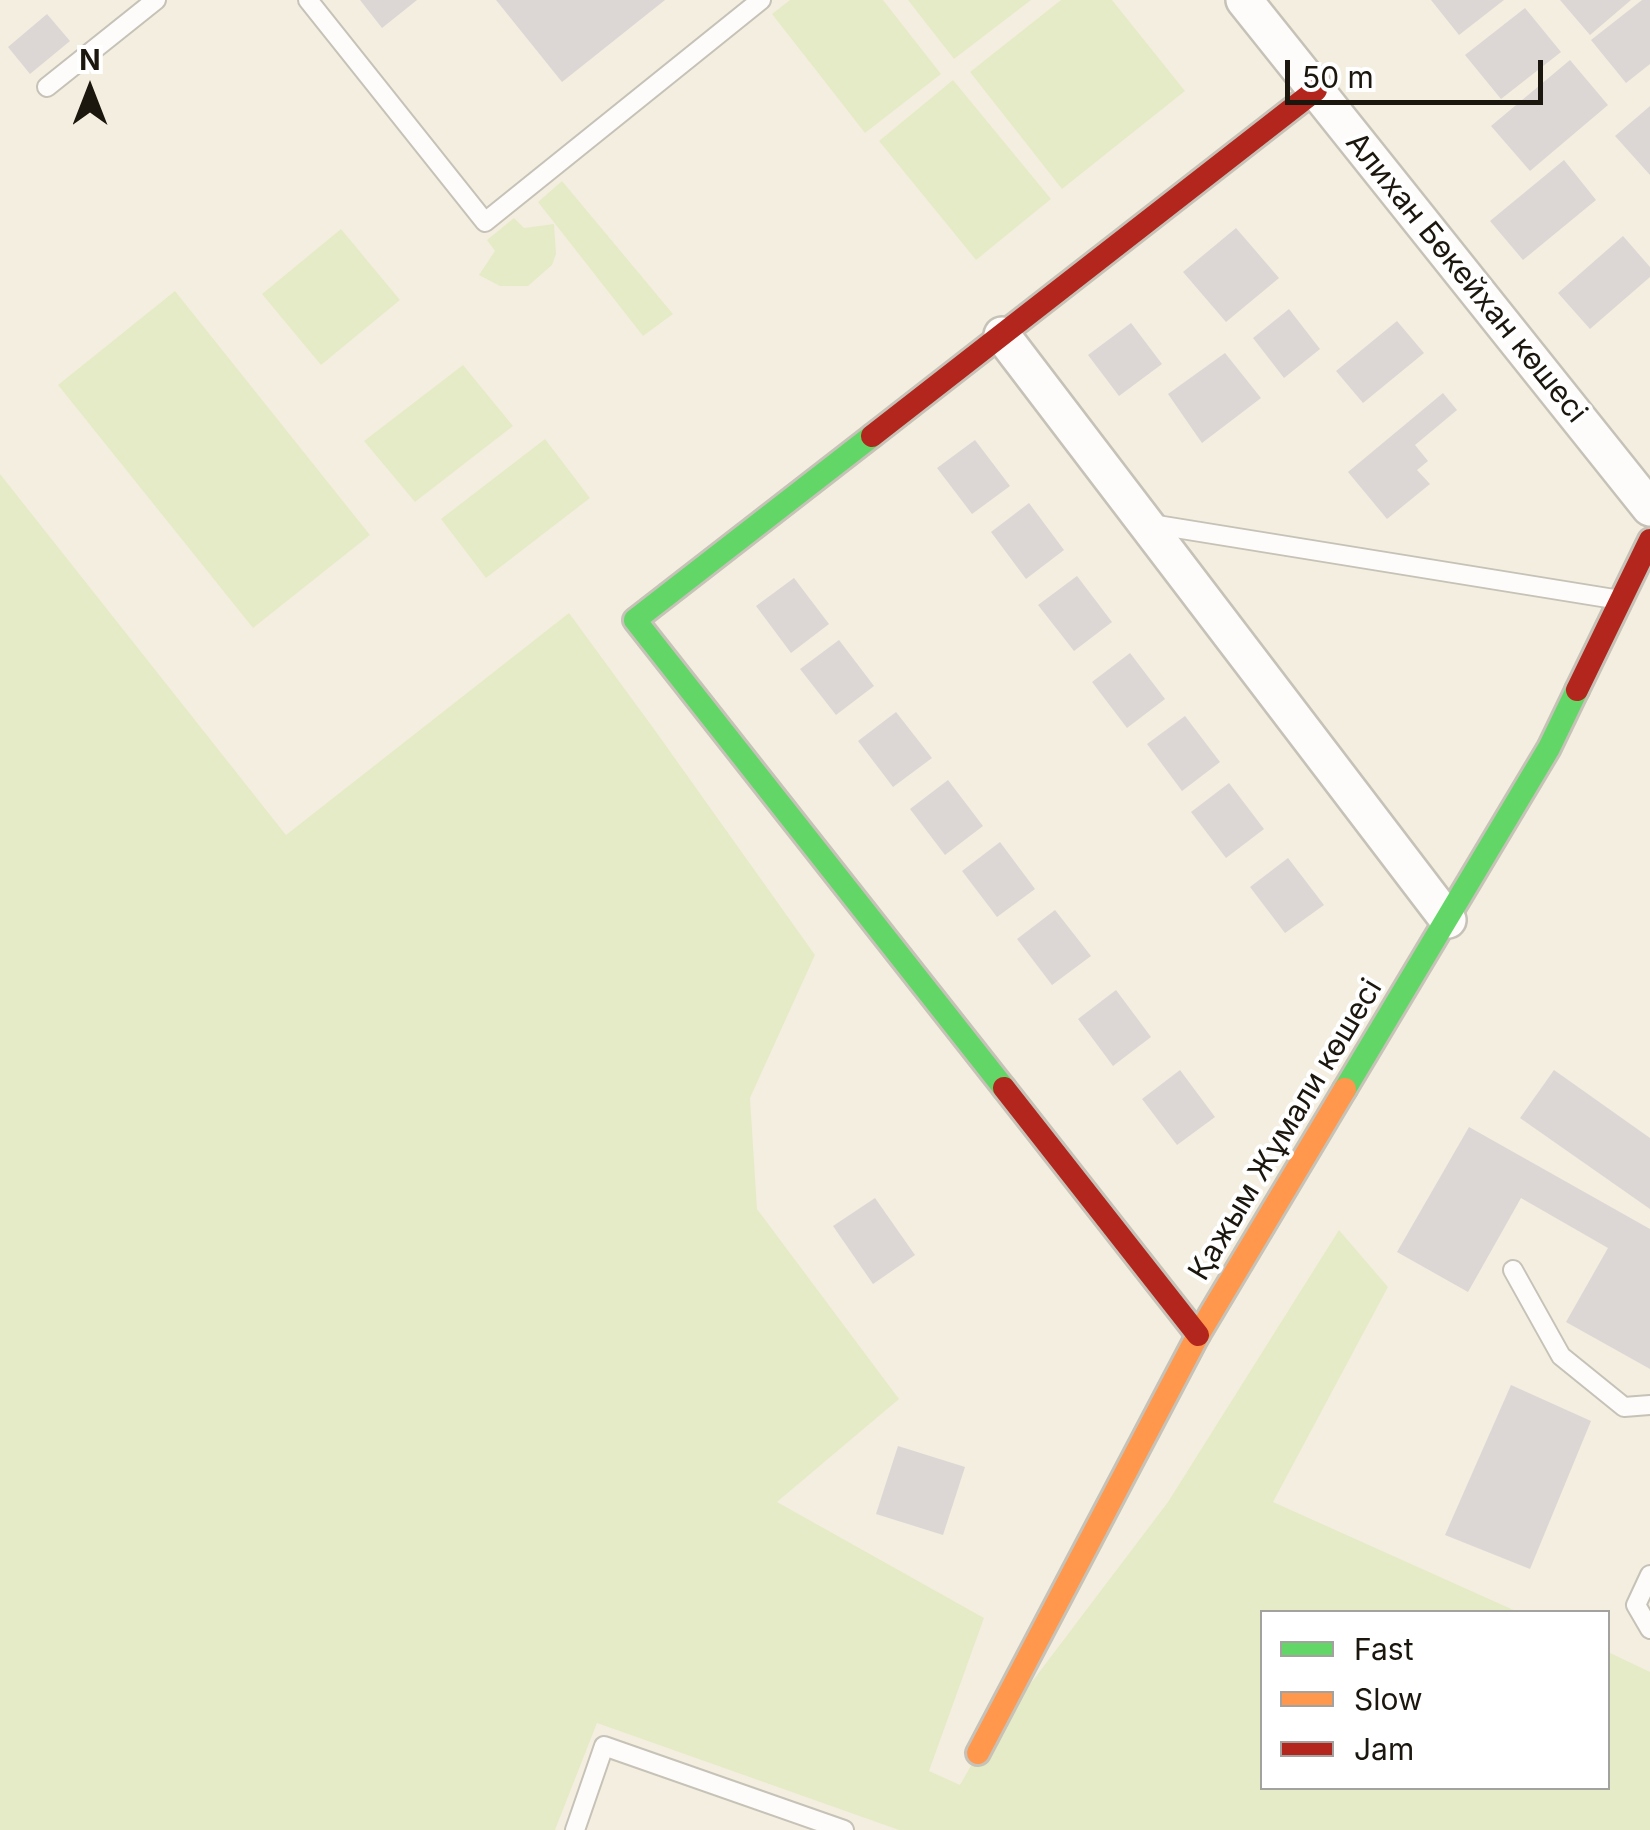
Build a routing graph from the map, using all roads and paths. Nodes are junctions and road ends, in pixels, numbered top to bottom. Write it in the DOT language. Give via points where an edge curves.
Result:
graph roads {
  1 [pos="156,0"];
  2 [pos="308,0"];
  3 [pos="762,0"];
  4 [pos="1244,0"];
  5 [pos="48,88"];
  6 [pos="1316,90"];
  7 [pos="1002,334"];
  8 [pos="1650,508"];
  9 [pos="1146,524"];
  10 [pos="1650,540"];
  11 [pos="1621,600"];
  12 [pos="1448,920"];
  13 [pos="1513,1270"];
  14 [pos="1198,1335"];
  15 [pos="1650,1405"];
  16 [pos="1650,1575"];
  17 [pos="1650,1629"];
  18 [pos="978,1754"];
  19 [pos="575,1830"];
  20 [pos="844,1830"];
  1 -- 5 [label="lane"];
  2 -- 3 [label="lane" via="486,222"];
  4 -- 6 [label="street, Алихан Бөкейхан көшесі"];
  6 -- 7 [label="street"];
  6 -- 8 [label="street, Алихан Бөкейхан көшесі"];
  7 -- 9 [label="street"];
  7 -- 14 [label="street" via="635,620"];
  9 -- 11 [label="lane"];
  9 -- 12 [label="street"];
  10 -- 11 [label="street, Қажым Жұмали көшесі"];
  11 -- 12 [label="street, Қажым Жұмали көшесі" via="1549,748"];
  12 -- 14 [label="street, Қажым Жұмали көшесі"];
  13 -- 15 [label="lane" via="1561,1356 1624,1408"];
  14 -- 18 [label="street, Қажым Жұмали көшесі"];
  16 -- 17 [label="lane" via="1636,1605"];
  19 -- 20 [label="lane" via="604,1746"];
}
